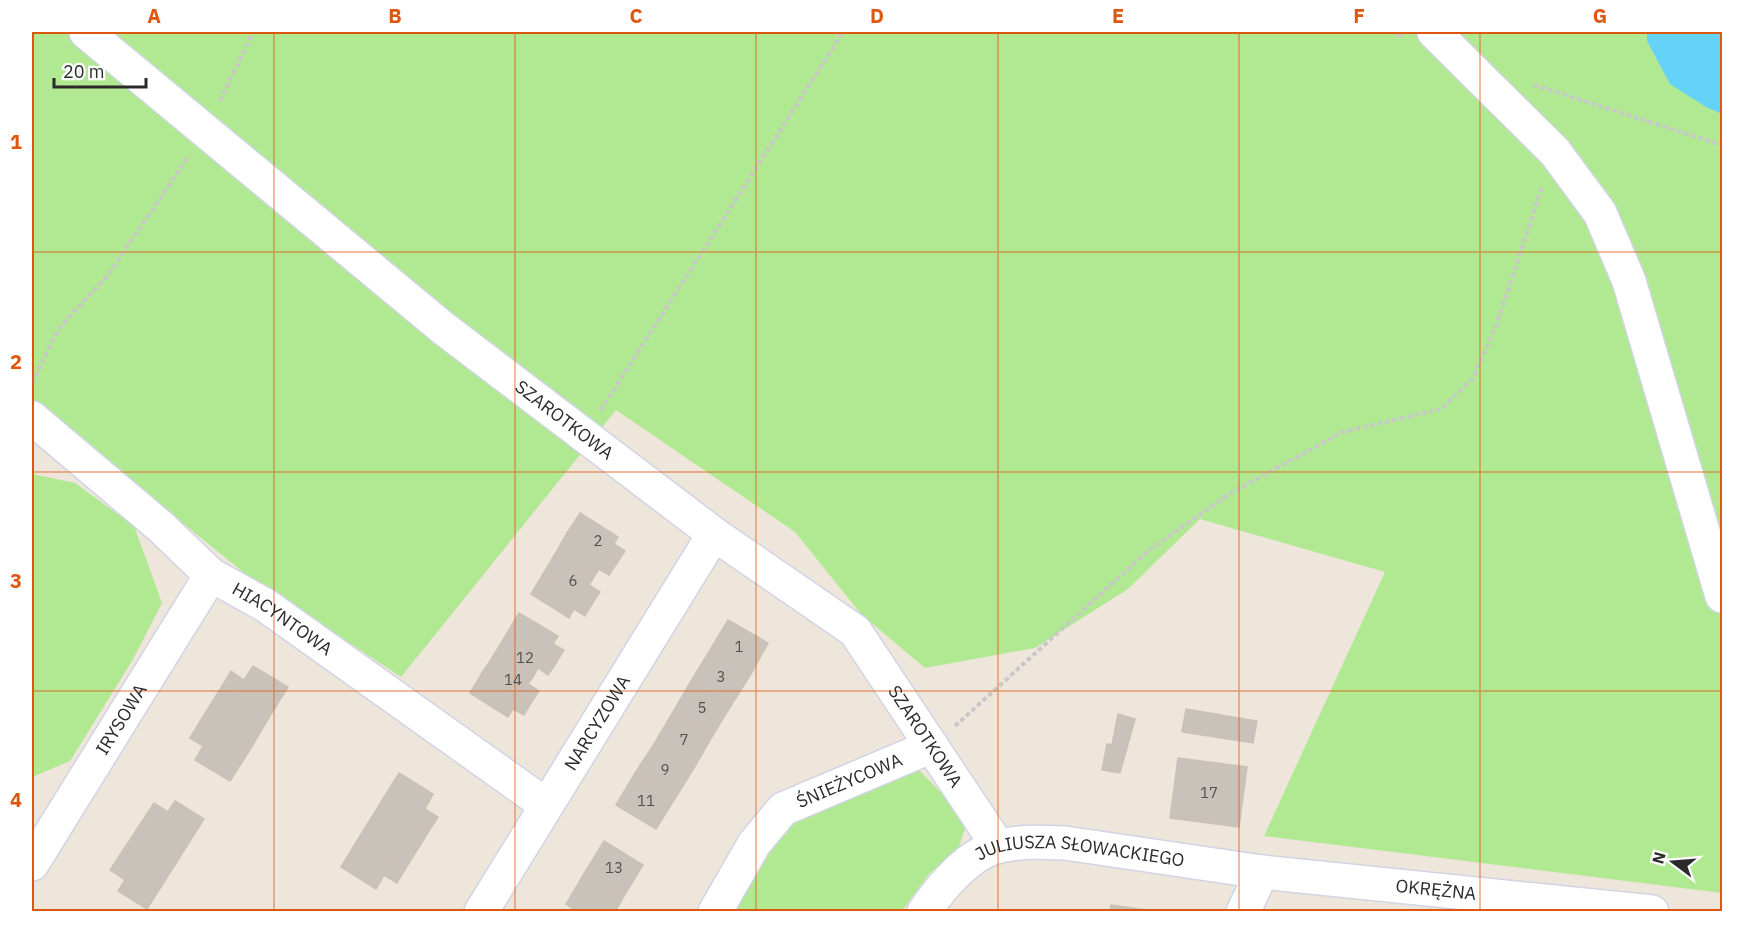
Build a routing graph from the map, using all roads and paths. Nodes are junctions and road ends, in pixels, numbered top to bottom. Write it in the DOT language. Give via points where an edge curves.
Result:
graph roads {
  1 [pos="86,32"];
  2 [pos="253,32"];
  3 [pos="843,32"];
  4 [pos="1434,32"];
  5 [pos="1525,82"];
  6 [pos="205,131"];
  7 [pos="1722,145"];
  8 [pos="1555,152"];
  9 [pos="32,383"];
  10 [pos="32,418"];
  11 [pos="584,435"];
  12 [pos="714,534"];
  13 [pos="212,575"];
  14 [pos="1722,596"];
  15 [pos="932,746"];
  16 [pos="546,805"];
  17 [pos="998,846"];
  18 [pos="32,864"];
  19 [pos="1262,872"];
  20 [pos="481,912"];
  21 [pos="715,912"];
  22 [pos="924,912"];
  23 [pos="1244,912"];
  24 [pos="1652,912"];
  1 -- 6 [label="street, SZAROTKOWA"];
  2 -- 6 [label="path"];
  3 -- 11 [label="path"];
  4 -- 8 [label="street"];
  5 -- 7 [label="path"];
  6 -- 9 [label="path" via="108,275 58,328"];
  6 -- 11 [label="street, SZAROTKOWA" via="442,328"];
  8 -- 14 [label="street" via="1600,213 1629,281"];
  8 -- 15 [label="path" via="1496,326 1473,378 1441,409 1343,432 1229,494 1148,551"];
  10 -- 13 [label="street, HIACYNTOWA" via="162,527"];
  11 -- 12 [label="street, SZAROTKOWA"];
  12 -- 15 [label="street, SZAROTKOWA" via="855,632"];
  12 -- 16 [label="street, NARCYZOWA"];
  13 -- 16 [label="street, HIACYNTOWA" via="265,605"];
  13 -- 18 [label="street, IRYSOWA"];
  15 -- 17 [label="street, SZAROTKOWA"];
  15 -- 21 [label="street, ŚNIEŻYCOWA" via="783,809 754,844"];
  16 -- 20 [label="street, NARCYZOWA"];
  17 -- 19 [label="street, JULIUSZA SŁOWACKIEGO" via="1065,843"];
  17 -- 22 [label="street, JULIUSZA SŁOWACKIEGO" via="967,863 938,890"];
  19 -- 23 [label="street"];
  19 -- 24 [label="street, OKRĘŻNA"];
}
